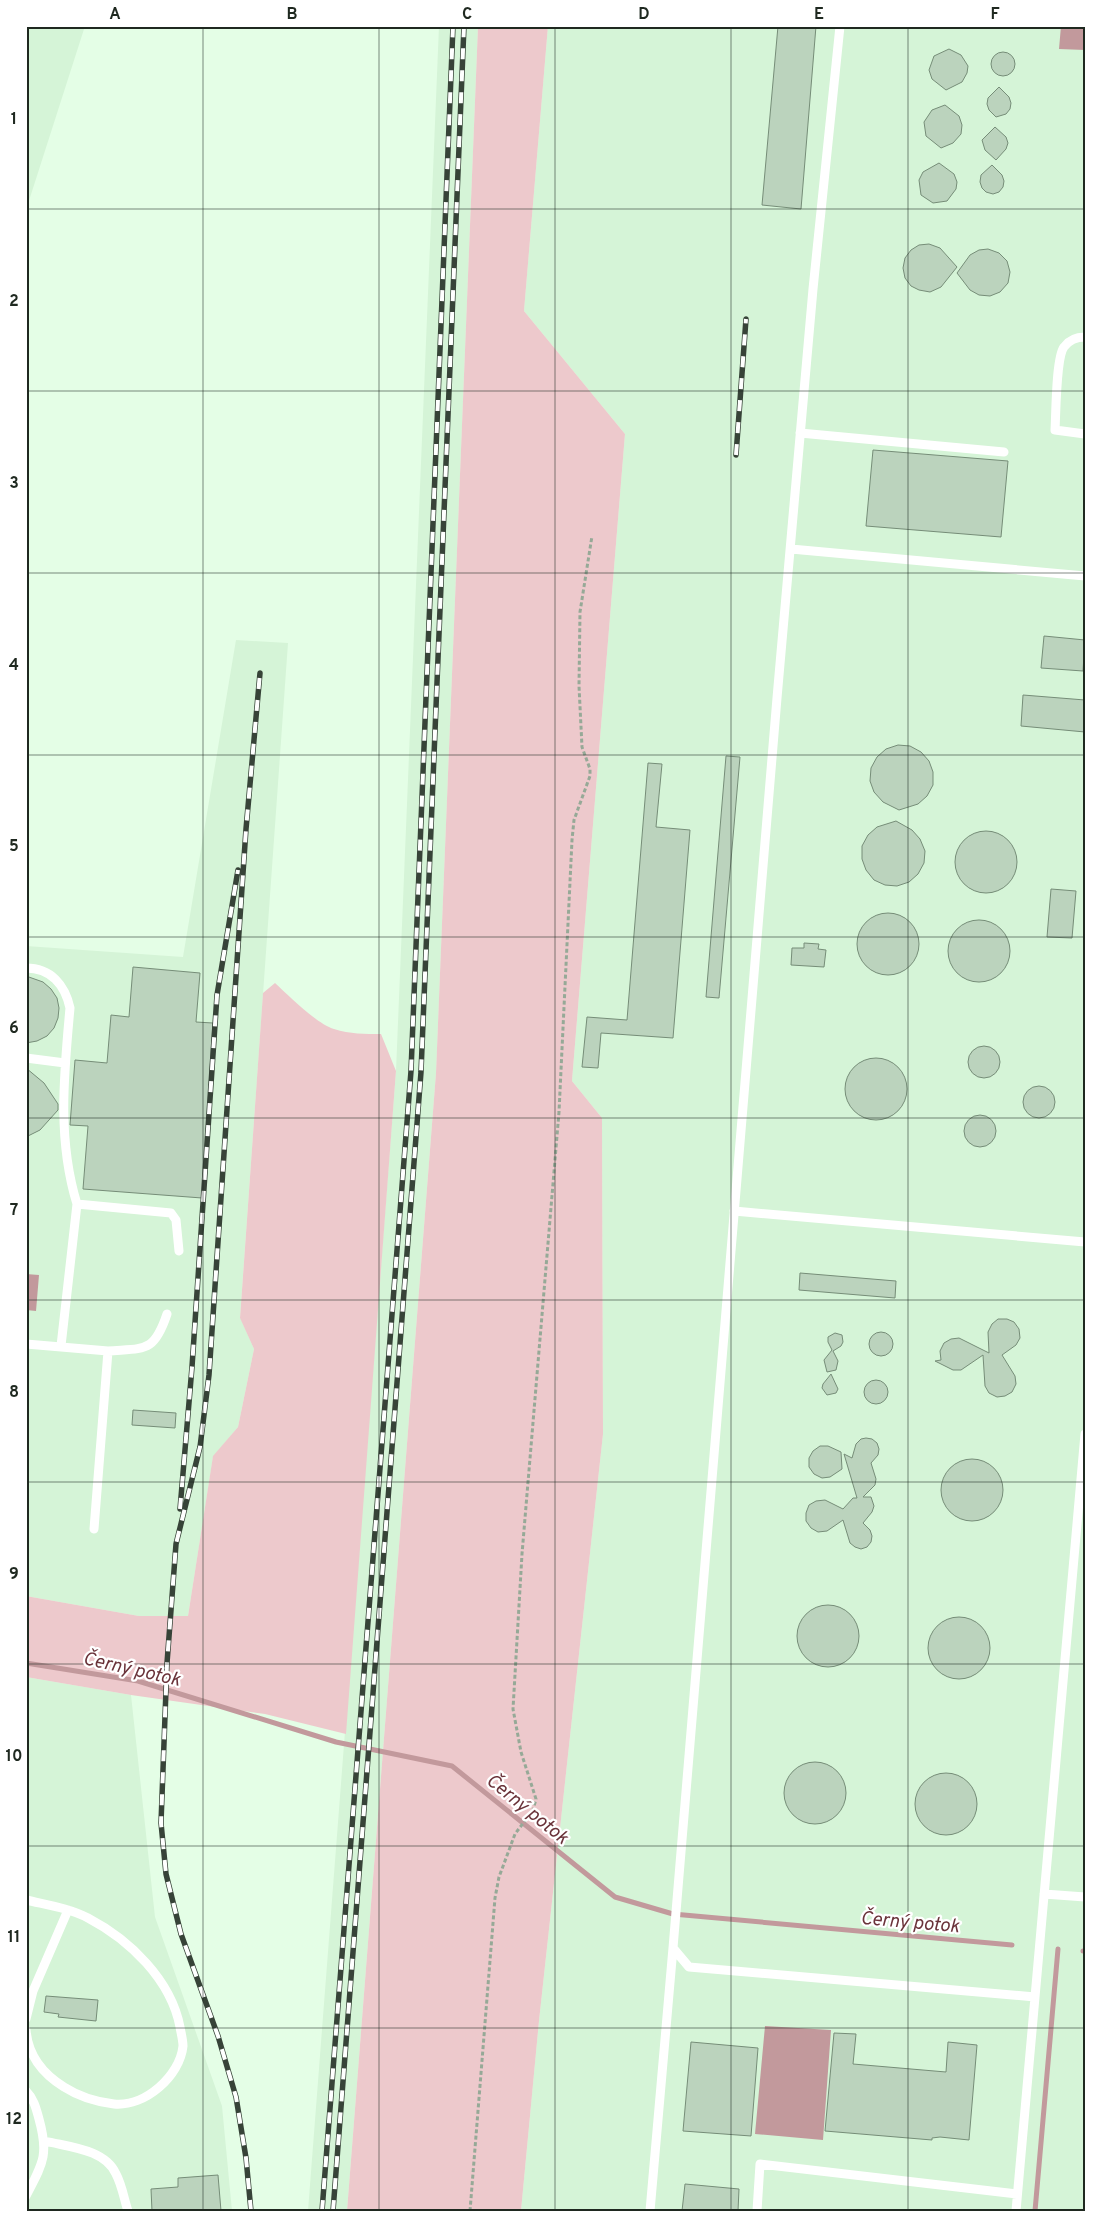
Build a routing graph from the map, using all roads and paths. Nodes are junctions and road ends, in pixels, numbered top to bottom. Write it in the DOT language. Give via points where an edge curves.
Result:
graph roads {
  1 [pos="840,26"];
  2 [pos="1085,337"];
  3 [pos="800,433"];
  4 [pos="1085,434"];
  5 [pos="1004,452"];
  6 [pos="592,536"];
  7 [pos="790,549"];
  8 [pos="1085,576"];
  9 [pos="26,968"];
  10 [pos="26,1058"];
  11 [pos="65,1063"];
  12 [pos="76,1204"];
  13 [pos="734,1211"];
  14 [pos="1085,1242"];
  15 [pos="179,1251"];
  16 [pos="167,1314"];
  17 [pos="26,1344"];
  18 [pos="61,1346"];
  19 [pos="108,1351"];
  20 [pos="1085,1434"];
  21 [pos="94,1529"];
  22 [pos="1044,1894"];
  23 [pos="1085,1897"];
  24 [pos="26,1900"];
  25 [pos="68,1910"];
  26 [pos="673,1948"];
  27 [pos="1035,1997"];
  28 [pos="26,2019"];
  29 [pos="26,2030"];
  30 [pos="26,2091"];
  31 [pos="45,2141"];
  32 [pos="1017,2194"];
  33 [pos="26,2196"];
  34 [pos="128,2211"];
  35 [pos="470,2211"];
  36 [pos="650,2211"];
  37 [pos="757,2211"];
  38 [pos="1016,2211"];
  1 -- 3 [label="lane"];
  2 -- 4 [label="lane" via="1068,342 1060,353 1055,430"];
  3 -- 5 [label="lane"];
  3 -- 7 [label="lane"];
  6 -- 35 [label="path" via="580,612 579,686 582,746 590,776 574,820 572,840 560,1112 523,1545 513,1709 521,1752 536,1798 533,1810 515,1834 495,1898"];
  7 -- 8 [label="lane"];
  7 -- 13 [label="lane"];
  9 -- 11 [label="lane" via="48,973 66,994 70,1008"];
  10 -- 11 [label="lane"];
  11 -- 12 [label="lane" via="63,1119 68,1177"];
  12 -- 15 [label="lane" via="171,1213 176,1220"];
  12 -- 18 [label="lane"];
  13 -- 14 [label="lane"];
  13 -- 26 [label="lane"];
  16 -- 19 [label="lane" via="161,1332 150,1345"];
  17 -- 18 [label="lane"];
  18 -- 19 [label="lane"];
  19 -- 21 [label="lane"];
  20 -- 22 [label="lane"];
  22 -- 23 [label="lane"];
  22 -- 27 [label="lane"];
  24 -- 25 [label="lane"];
  25 -- 28 [label="lane" via="32,1991"];
  25 -- 29 [label="lane" via="111,1932 150,1966 165,1987 177,2013 183,2045 179,2063 168,2079 152,2092 132,2102 102,2102 73,2092 52,2080 36,2062 27,2042"];
  26 -- 27 [label="lane" via="689,1968"];
  26 -- 36 [label="lane"];
  27 -- 32 [label="lane"];
  30 -- 31 [label="lane" via="36,2105"];
  31 -- 33 [label="lane" via="40,2170"];
  31 -- 34 [label="lane" via="93,2154 109,2163 116,2173"];
  32 -- 37 [label="lane" via="760,2164"];
  32 -- 38 [label="lane"];
}
